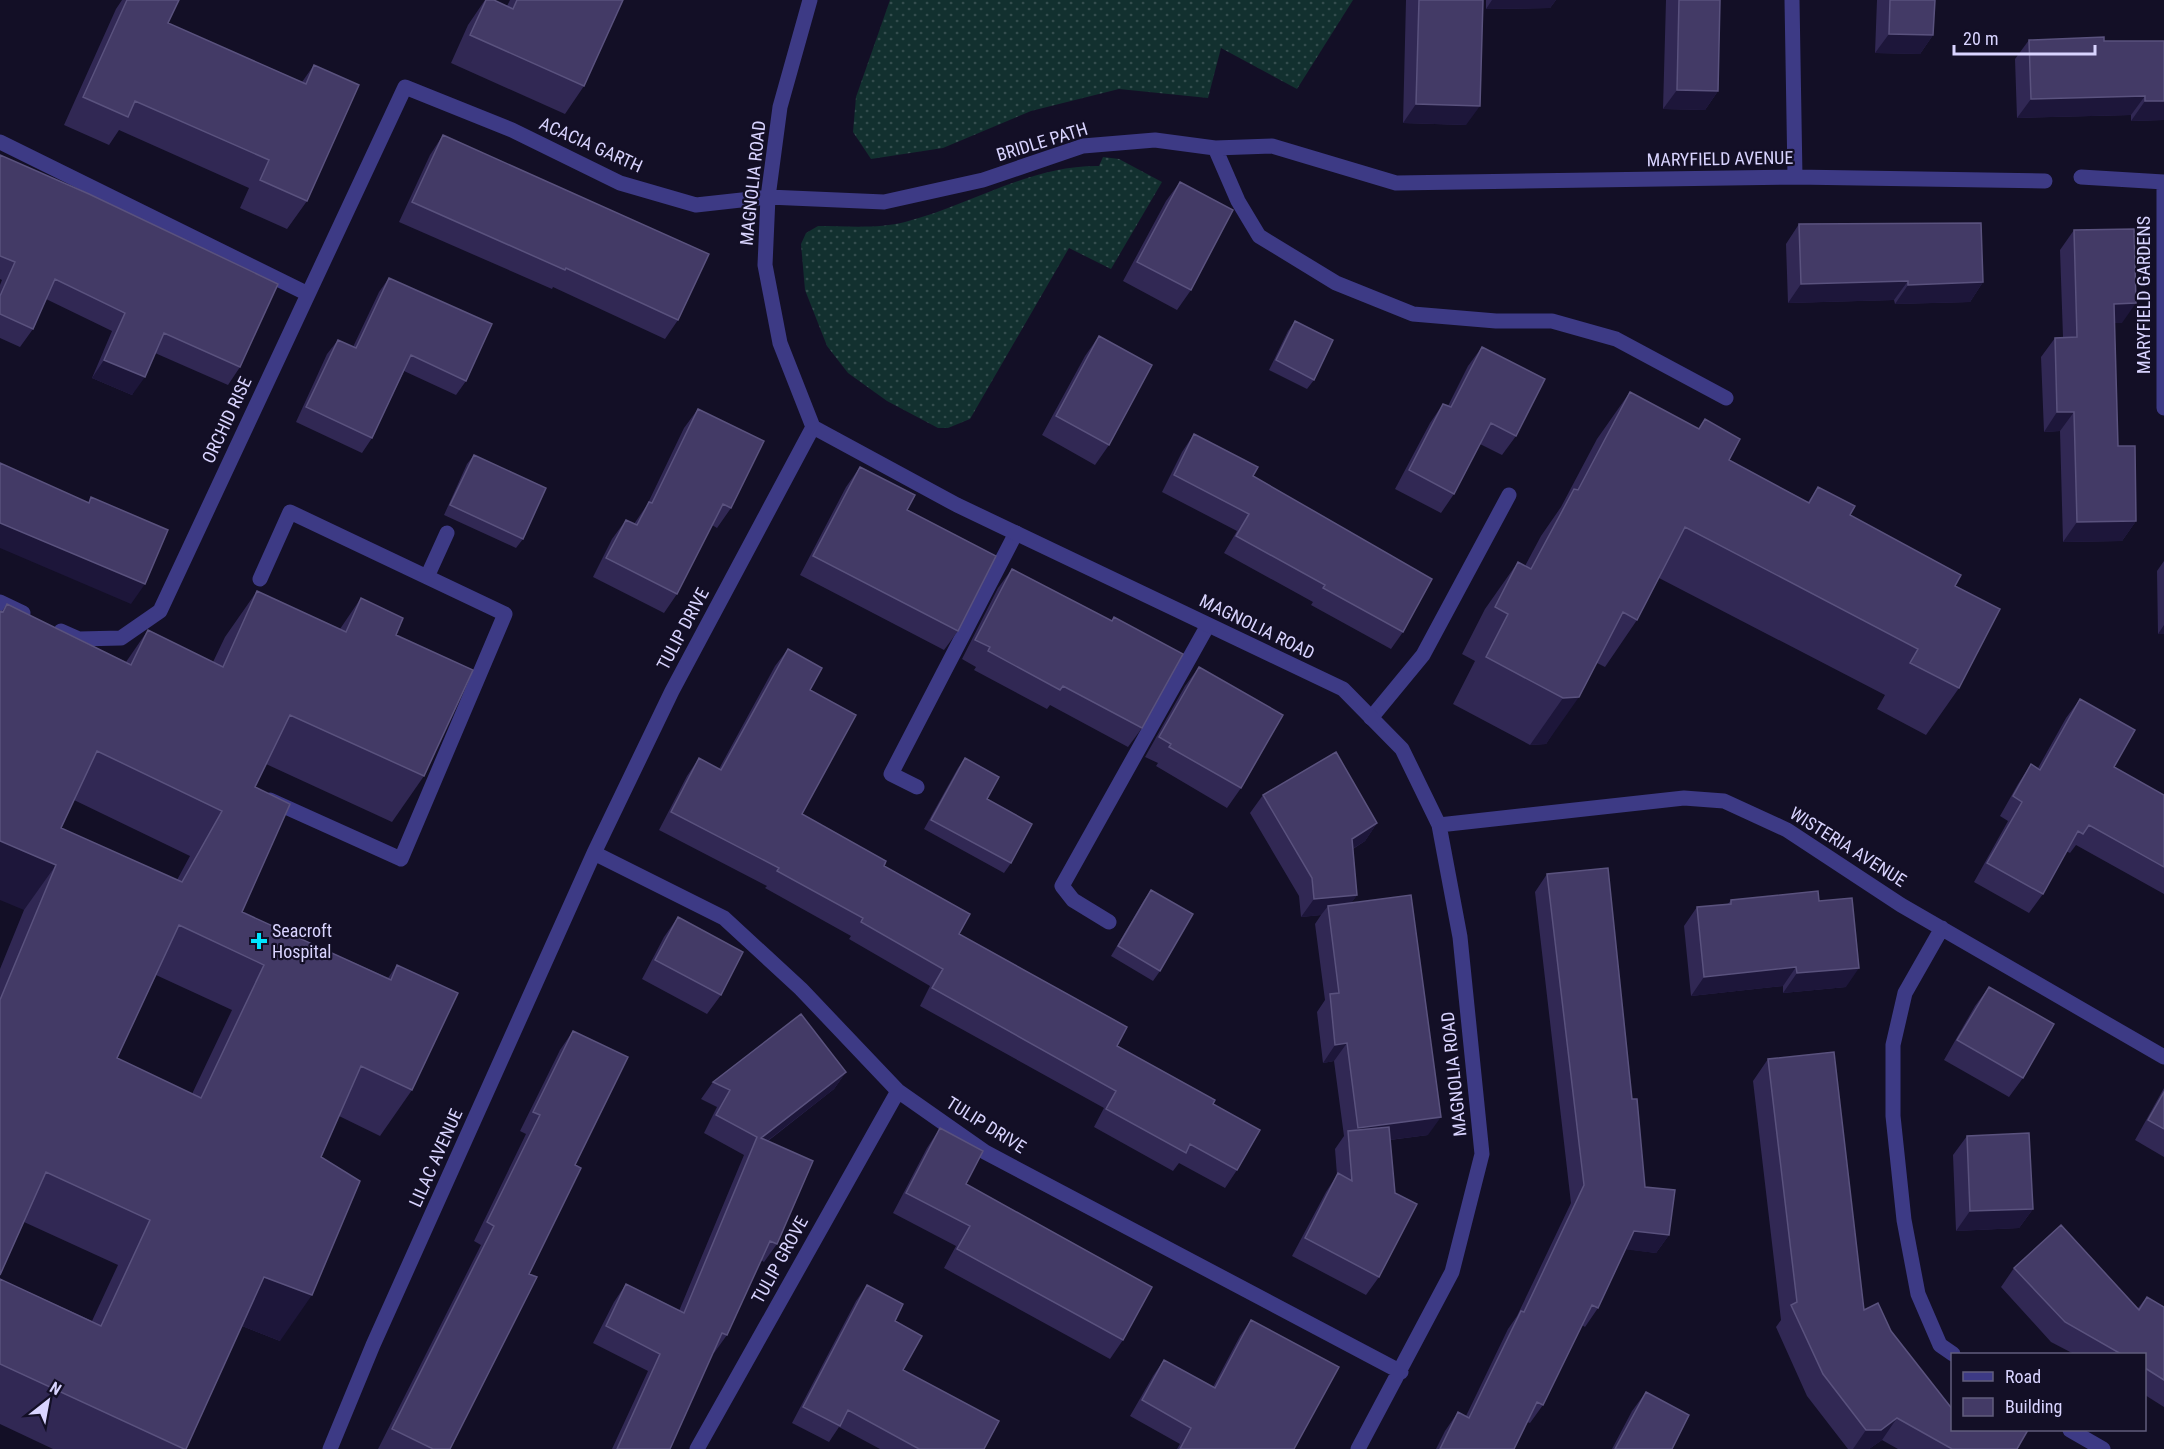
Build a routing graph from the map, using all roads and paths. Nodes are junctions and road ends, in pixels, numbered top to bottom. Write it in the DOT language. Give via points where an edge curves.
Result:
graph roads {
  1 [pos="810,0"];
  2 [pos="1792,0"];
  3 [pos="405,87"];
  4 [pos="0,142"];
  5 [pos="1215,148"];
  6 [pos="1795,177"];
  7 [pos="2081,177"];
  8 [pos="2045,181"];
  9 [pos="2164,182"];
  10 [pos="1396,183"];
  11 [pos="768,197"];
  12 [pos="308,294"];
  13 [pos="1725,398"];
  14 [pos="2164,408"];
  15 [pos="813,427"];
  16 [pos="1509,495"];
  17 [pos="447,533"];
  18 [pos="1016,533"];
  19 [pos="427,577"];
  20 [pos="260,579"];
  21 [pos="0,602"];
  22 [pos="1208,625"];
  23 [pos="1371,718"];
  24 [pos="917,787"];
  25 [pos="262,796"];
  26 [pos="1440,825"];
  27 [pos="594,853"];
  28 [pos="580,885"];
  29 [pos="1109,922"];
  30 [pos="1942,928"];
  31 [pos="2164,1057"];
  32 [pos="898,1091"];
  33 [pos="1952,1353"];
  34 [pos="1401,1372"];
  35 [pos="2072,1431"];
  36 [pos="330,1449"];
  37 [pos="697,1449"];
  38 [pos="1359,1449"];
  39 [pos="2103,1449"];
  1 -- 11 [label="street, MAGNOLIA ROAD" via="780,107"];
  2 -- 6 [label="street"];
  3 -- 11 [label="street, ACACIA GARTH" via="512,130 620,183 696,205"];
  3 -- 12 [label="street, ORCHID RISE"];
  4 -- 12 [label="street"];
  5 -- 10 [label="street, BRIDLE PATH" via="1272,146"];
  5 -- 11 [label="street, BRIDLE PATH" via="1155,140 1083,146 983,180 884,202"];
  5 -- 13 [label="street" via="1238,201 1259,236 1336,283 1413,314 1552,321 1616,339"];
  6 -- 8 [label="street, MARYFIELD AVENUE"];
  6 -- 10 [label="street, MARYFIELD AVENUE"];
  7 -- 9 [label="street"];
  9 -- 14 [label="street, MARYFIELD GARDENS"];
  11 -- 15 [label="street, MAGNOLIA ROAD" via="765,265 780,343"];
  12 -- 21 [label="street, ORCHID RISE" via="160,611 122,638 78,639"];
  15 -- 18 [label="street, MAGNOLIA ROAD"];
  15 -- 27 [label="street, TULIP DRIVE" via="672,691"];
  16 -- 23 [label="street" via="1423,655"];
  17 -- 19 [label="street"];
  18 -- 22 [label="street, MAGNOLIA ROAD"];
  18 -- 24 [label="street" via="891,774"];
  19 -- 20 [label="street" via="290,512"];
  19 -- 25 [label="street" via="505,614 401,859"];
  22 -- 23 [label="street, MAGNOLIA ROAD" via="1342,689"];
  22 -- 29 [label="street" via="1062,885 1073,900"];
  23 -- 26 [label="street, MAGNOLIA ROAD" via="1402,749"];
  26 -- 30 [label="street, WISTERIA AVENUE" via="1684,798 1724,801 1787,830"];
  26 -- 34 [label="street, MAGNOLIA ROAD" via="1460,937 1482,1154 1452,1272"];
  27 -- 28 [label="street, TULIP DRIVE"];
  27 -- 32 [label="street, TULIP DRIVE" via="724,918 801,989"];
  28 -- 36 [label="street, LILAC AVENUE"];
  30 -- 31 [label="street, WISTERIA AVENUE"];
  30 -- 33 [label="street" via="1905,993 1893,1045 1893,1116 1904,1220 1918,1294 1940,1345"];
  32 -- 34 [label="street, TULIP DRIVE" via="985,1152"];
  32 -- 37 [label="street, TULIP GROVE"];
  34 -- 38 [label="street, MAGNOLIA ROAD"];
  35 -- 39 [label="street"];
}
